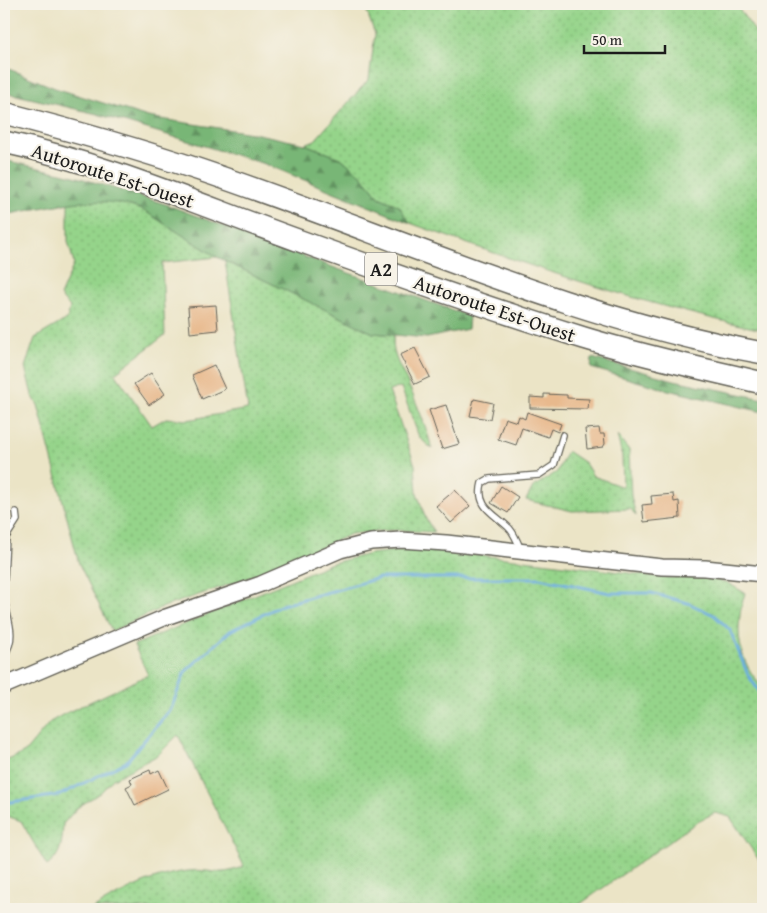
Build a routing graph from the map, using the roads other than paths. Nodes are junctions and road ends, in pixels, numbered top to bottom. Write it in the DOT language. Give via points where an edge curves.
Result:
graph roads {
  1 [pos="4,113"];
  2 [pos="4,142"];
  3 [pos="763,353"];
  4 [pos="763,383"];
  5 [pos="564,435"];
  6 [pos="16,512"];
  7 [pos="521,550"];
  8 [pos="763,574"];
  9 [pos="4,579"];
  10 [pos="4,600"];
  11 [pos="4,655"];
  12 [pos="4,686"];
  1 -- 3 [label="highway, Autoroute Est-Ouest / A2" via="201,170 577,307"];
  2 -- 4 [label="highway, Autoroute Est-Ouest / A2" via="167,190 298,240 585,338"];
  5 -- 7 [label="lane" via="554,465 538,475 489,479 482,483 482,504 509,528"];
  6 -- 9 [label="lane" via="17,520 6,537"];
  7 -- 8 [label="street" via="662,567"];
  7 -- 12 [label="street" via="401,540 371,542 340,550 270,581 166,617"];
  10 -- 11 [label="lane" via="12,634"];
}
